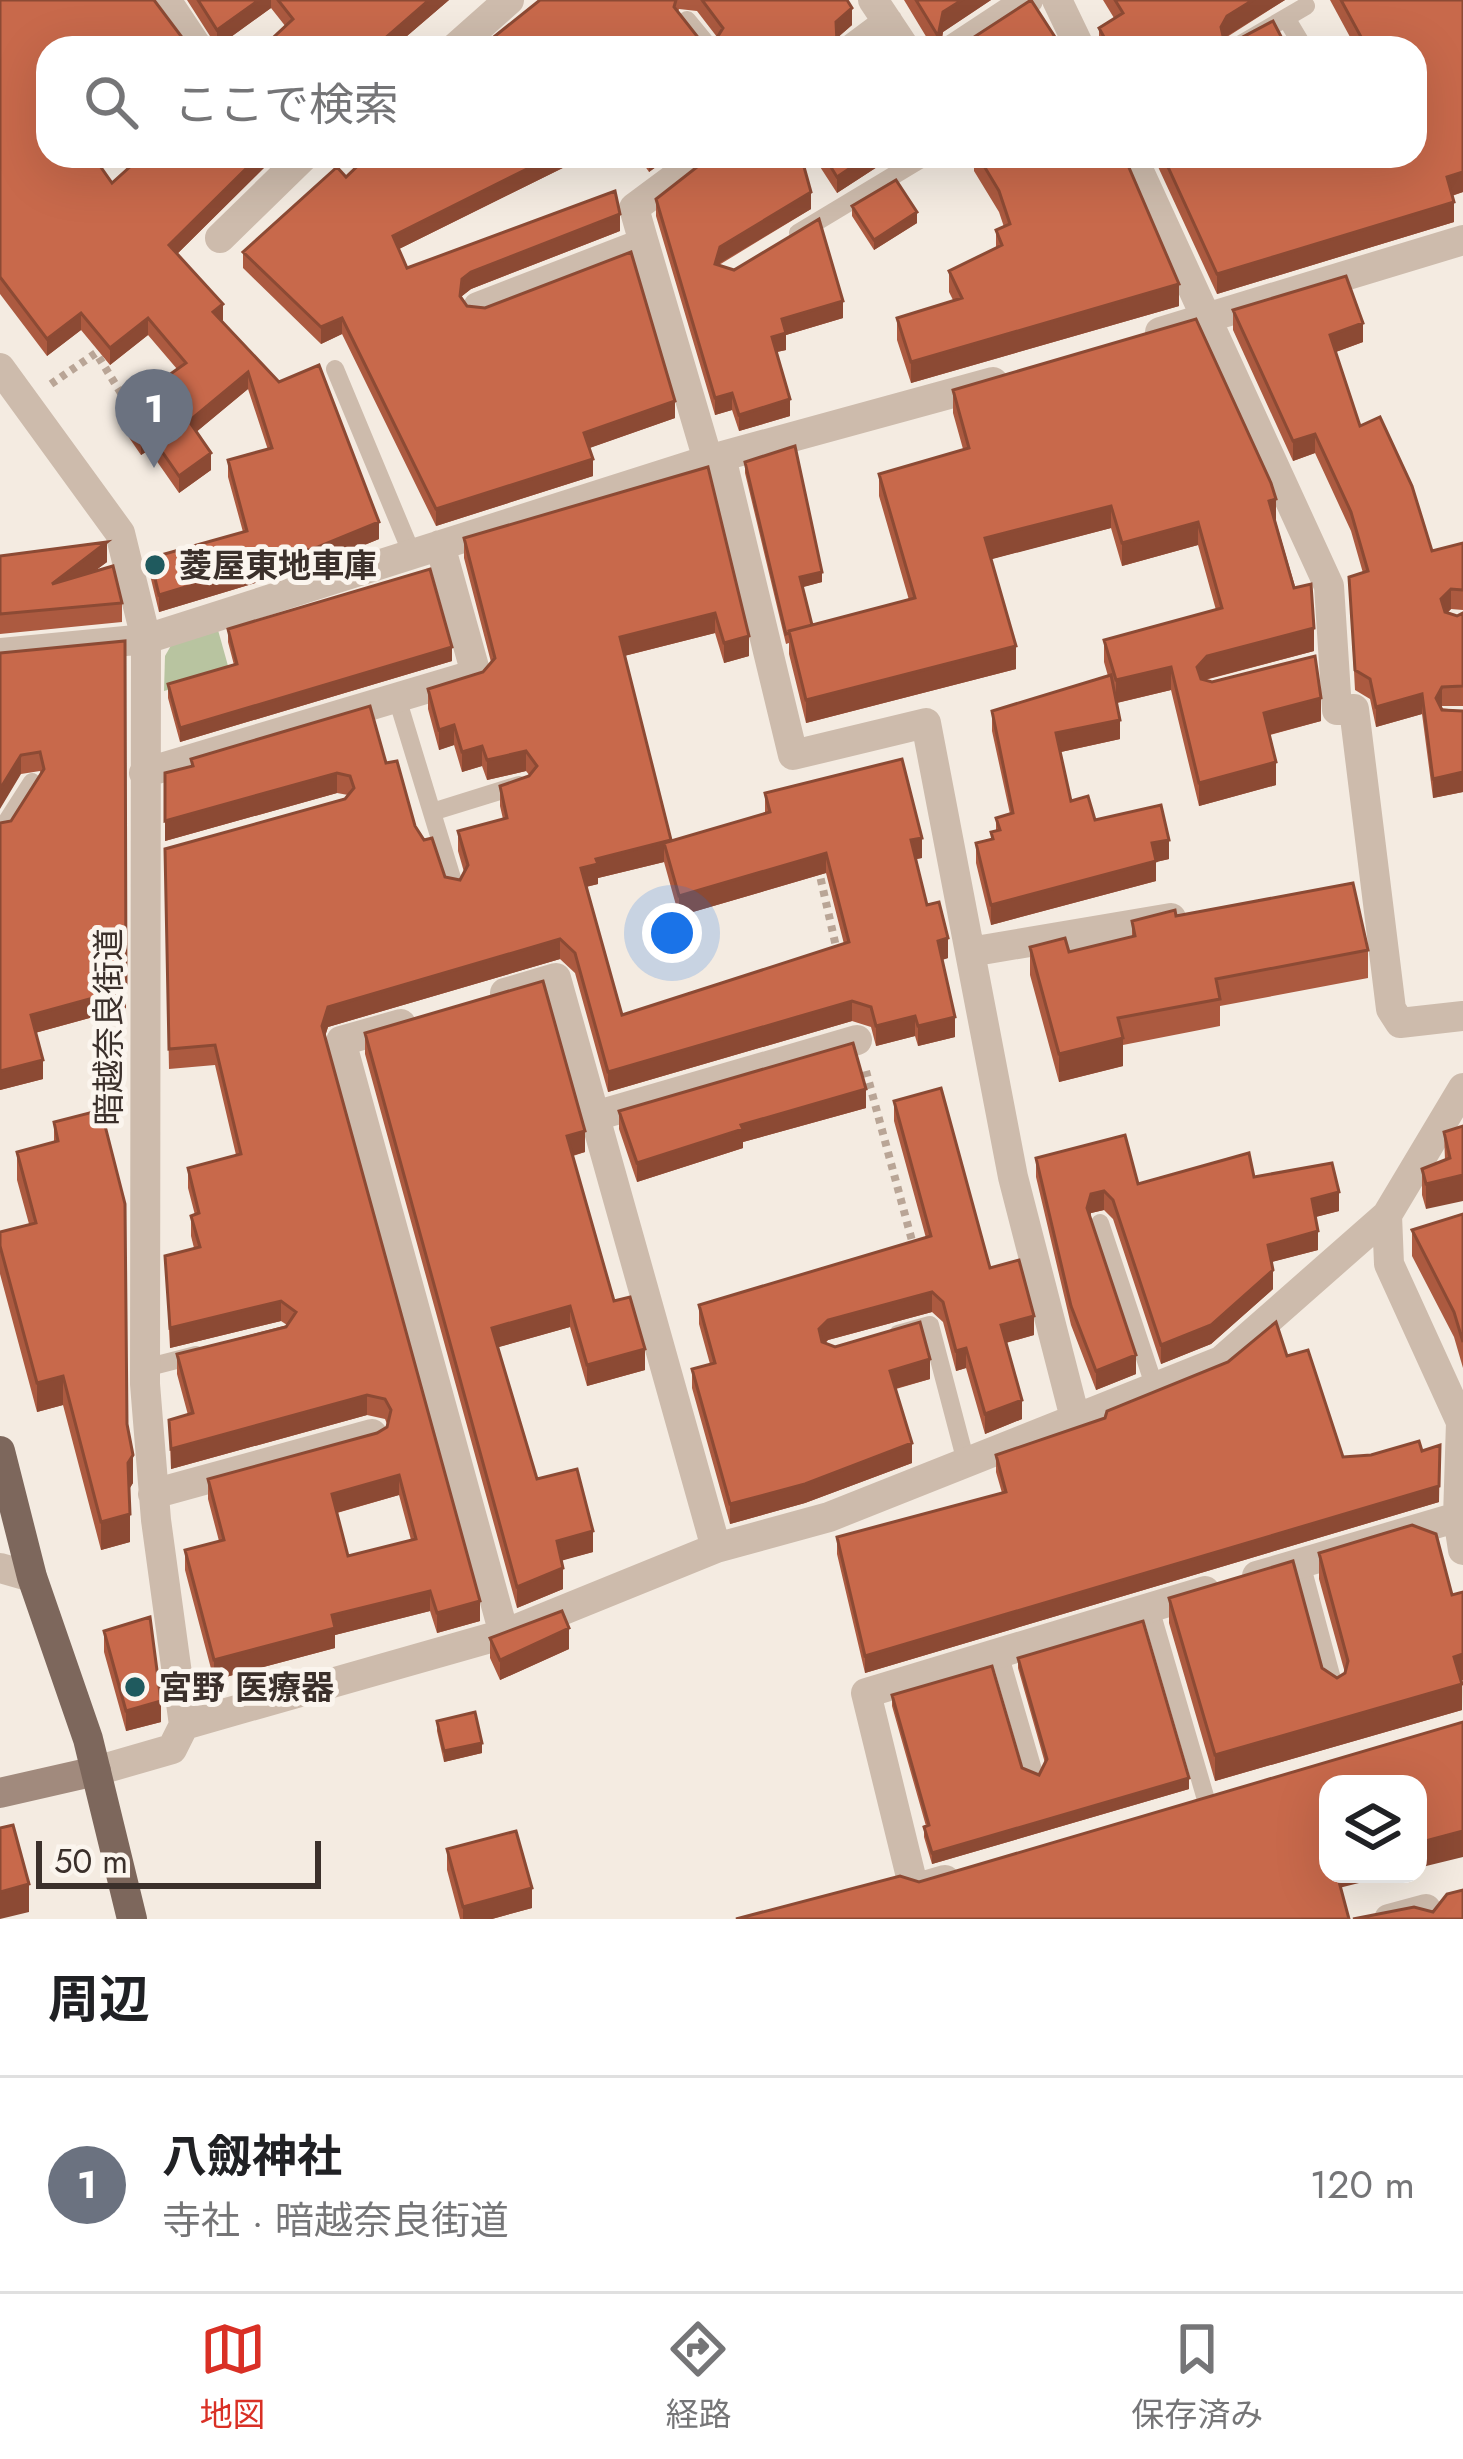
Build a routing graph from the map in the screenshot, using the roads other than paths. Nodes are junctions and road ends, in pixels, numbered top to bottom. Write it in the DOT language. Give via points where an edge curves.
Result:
graph roads {
  1 [pos="166,0"];
  2 [pos="509,0"];
  3 [pos="1028,0"];
  4 [pos="1058,0"];
  5 [pos="1306,6"];
  6 [pos="1286,18"];
  7 [pos="687,20"];
  8 [pos="190,36"];
  9 [pos="468,36"];
  10 [pos="700,36"];
  11 [pos="973,36"];
  12 [pos="1074,36"];
  13 [pos="1255,36"];
  14 [pos="1297,36"];
  15 [pos="292,168"];
  16 [pos="688,168"];
  17 [pos="906,168"];
  18 [pos="1138,168"];
  19 [pos="220,238"];
  20 [pos="787,239"];
  21 [pos="1463,240"];
  22 [pos="644,243"];
  23 [pos="478,307"];
  24 [pos="1209,316"];
  25 [pos="1127,342"];
  26 [pos="0,368"];
  27 [pos="335,369"];
  28 [pos="1025,373"];
  29 [pos="714,458"];
  30 [pos="426,550"];
  31 [pos="146,639"];
  32 [pos="0,653"];
  33 [pos="397,698"];
  34 [pos="144,773"];
  35 [pos="32,782"];
  36 [pos="524,784"];
  37 [pos="433,812"];
  38 [pos="0,832"];
  39 [pos="455,888"];
  40 [pos="1199,913"];
  41 [pos="970,952"];
  42 [pos="470,1003"];
  43 [pos="427,1016"];
  44 [pos="1463,1016"];
  45 [pos="857,1040"];
  46 [pos="1463,1088"];
  47 [pos="595,1116"];
  48 [pos="1387,1215"];
  49 [pos="1100,1223"];
  50 [pos="871,1342"];
  51 [pos="214,1351"];
  52 [pos="145,1368"];
  53 [pos="1154,1385"];
  54 [pos="1075,1418"];
  55 [pos="1462,1421"];
  56 [pos="372,1434"];
  57 [pos="0,1451"];
  58 [pos="966,1462"];
  59 [pos="153,1494"];
  60 [pos="1458,1517"];
  61 [pos="716,1548"];
  62 [pos="1463,1550"];
  63 [pos="1301,1563"];
  64 [pos="0,1568"];
  65 [pos="32,1576"];
  66 [pos="1150,1608"];
  67 [pos="504,1634"];
  68 [pos="999,1653"];
  69 [pos="1335,1690"];
  70 [pos="184,1725"];
  71 [pos="96,1771"];
  72 [pos="1034,1773"];
  73 [pos="0,1793"];
  74 [pos="1206,1803"];
  75 [pos="982,1869"];
  76 [pos="132,1919"];
  77 [pos="1389,1919"];
  78 [pos="1428,1919"];
  1 -- 8 [label="street"];
  2 -- 9 [label="street"];
  3 -- 11 [label="street"];
  4 -- 12 [label="street"];
  5 -- 6 [label="lane"];
  6 -- 13 [label="lane"];
  6 -- 14 [label="lane"];
  7 -- 10 [label="lane"];
  15 -- 19 [label="street"];
  16 -- 22 [label="street" via="634,208"];
  17 -- 20 [label="lane"];
  18 -- 24 [label="street"];
  21 -- 24 [label="street"];
  22 -- 23 [label="street"];
  22 -- 29 [label="street"];
  24 -- 25 [label="street"];
  24 -- 44 [label="street" via="1329,586 1324,663 1337,710 1354,709 1391,1009 1400,1023"];
  26 -- 31 [label="street, 暗越奈良街道" via="121,533"];
  27 -- 30 [label="lane"];
  28 -- 29 [label="street"];
  29 -- 30 [label="street"];
  29 -- 41 [label="street" via="793,755 926,723"];
  30 -- 31 [label="street"];
  30 -- 33 [label="street" via="476,674"];
  31 -- 32 [label="street"];
  31 -- 34 [label="street, 暗越奈良街道"];
  33 -- 34 [label="street"];
  33 -- 37 [label="lane"];
  34 -- 52 [label="street, 暗越奈良街道" via="155,858"];
  35 -- 38 [label="lane"];
  36 -- 37 [label="lane"];
  37 -- 39 [label="lane"];
  40 -- 41 [label="street"];
  41 -- 54 [label="street" via="1013,1177"];
  42 -- 47 [label="street" via="556,978"];
  43 -- 67 [label="street" via="340,1041"];
  45 -- 47 [label="street"];
  46 -- 48 [label="street"];
  47 -- 61 [label="street"];
  48 -- 53 [label="street" via="1221,1361"];
  48 -- 55 [label="street" via="1389,1264"];
  49 -- 53 [label="lane"];
  50 -- 58 [label="lane" via="930,1325"];
  51 -- 52 [label="lane"];
  52 -- 59 [label="street, 暗越奈良街道"];
  53 -- 54 [label="street"];
  54 -- 58 [label="street"];
  55 -- 60 [label="street"];
  56 -- 59 [label="street"];
  57 -- 65 [label="main road"];
  58 -- 61 [label="street" via="829,1517"];
  59 -- 70 [label="street, 暗越奈良街道"];
  60 -- 62 [label="street"];
  60 -- 63 [label="street"];
  61 -- 67 [label="street"];
  63 -- 66 [label="street"];
  63 -- 69 [label="lane"];
  64 -- 65 [label="street"];
  65 -- 71 [label="main road"];
  66 -- 68 [label="street"];
  66 -- 74 [label="lane"];
  67 -- 70 [label="street"];
  68 -- 72 [label="lane"];
  68 -- 75 [label="street" via="866,1693 914,1889"];
  70 -- 71 [label="street" via="172,1749"];
  71 -- 73 [label="street"];
  71 -- 76 [label="main road"];
  77 -- 78 [label="street" via="1426,1909"];
}
